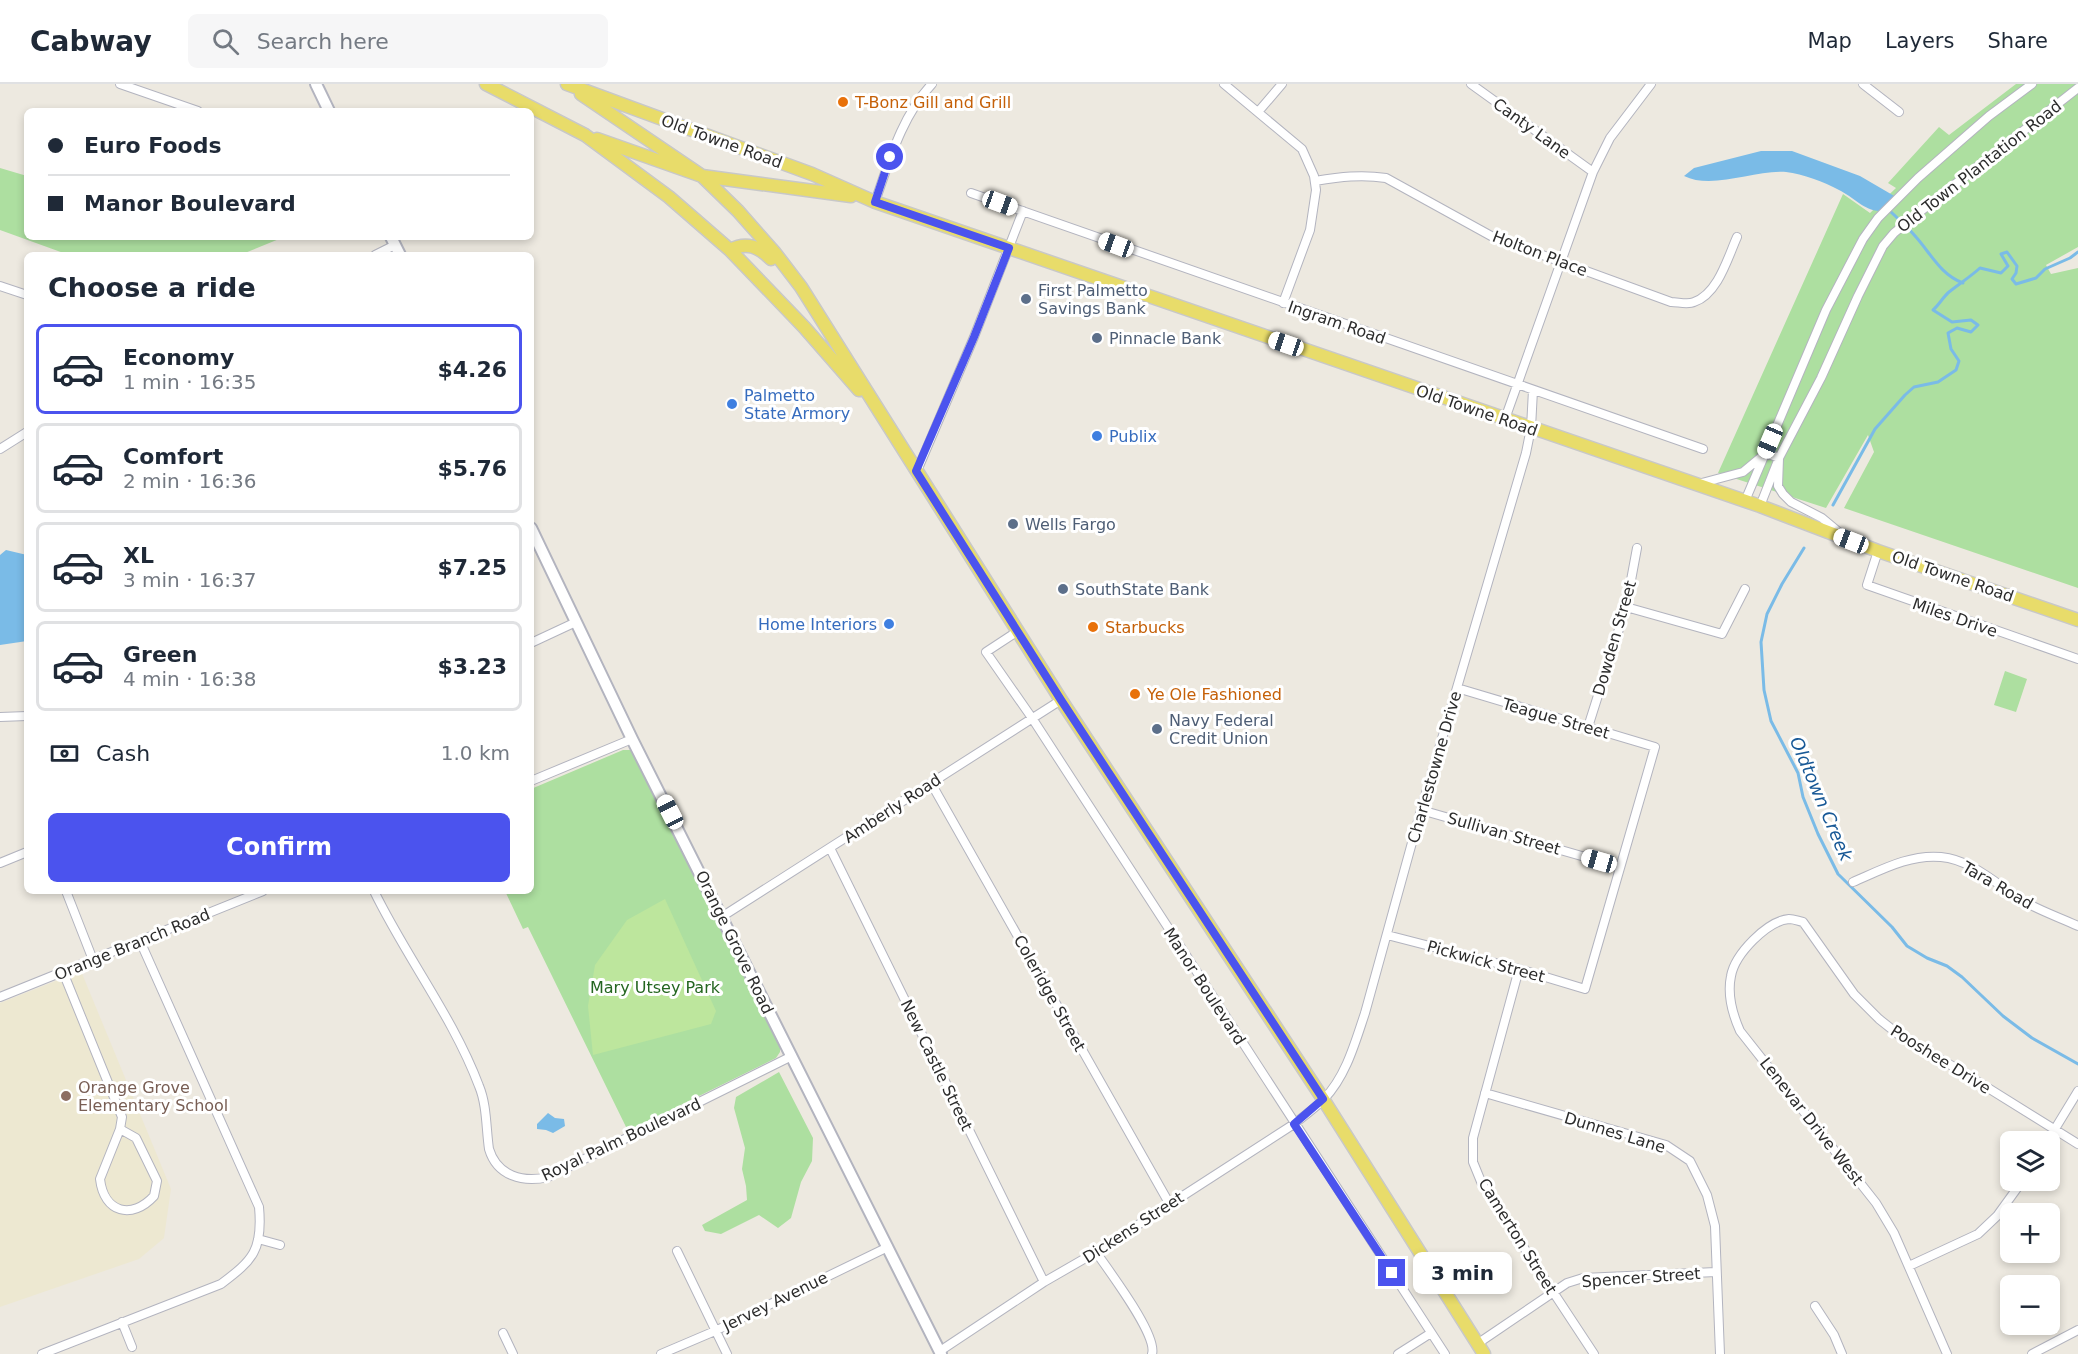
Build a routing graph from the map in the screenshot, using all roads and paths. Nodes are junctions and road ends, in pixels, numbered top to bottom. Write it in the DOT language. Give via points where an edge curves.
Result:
graph roads {
  1 [pos="120,84"];
  2 [pos="316,84"];
  3 [pos="566,84"];
  4 [pos="932,84"];
  5 [pos="1224,84"];
  6 [pos="1282,84"];
  7 [pos="1471,84"];
  8 [pos="1652,84"];
  9 [pos="1863,84"];
  10 [pos="2032,84"];
  11 [pos="494,85"];
  12 [pos="2078,88"];
  13 [pos="189,108"];
  14 [pos="328,108"];
  15 [pos="1258,112"];
  16 [pos="1899,112"];
  17 [pos="585,135"];
  18 [pos="1593,172"];
  19 [pos="702,176"];
  20 [pos="1314,181"];
  21 [pos="971,193"];
  22 [pos="875,202"];
  23 [pos="1023,211"];
  24 [pos="1737,237"];
  25 [pos="1009,248"];
  26 [pos="730,250"];
  27 [pos="1562,262"];
  28 [pos="0,286"];
  29 [pos="801,287"];
  30 [pos="24,294"];
  31 [pos="1283,303"];
  32 [pos="1519,385"];
  33 [pos="1533,390"];
  34 [pos="1505,419"];
  35 [pos="890,428"];
  36 [pos="1531,428"];
  37 [pos="24,434"];
  38 [pos="0,449"];
  39 [pos="1703,449"];
  40 [pos="1766,453"];
  41 [pos="1779,458"];
  42 [pos="916,471"];
  43 [pos="1694,485"];
  44 [pos="1745,501"];
  45 [pos="1760,507"];
  46 [pos="534,534"];
  47 [pos="1851,541"];
  48 [pos="1636,548"];
  49 [pos="1878,551"];
  50 [pos="1745,589"];
  51 [pos="1626,607"];
  52 [pos="2078,620"];
  53 [pos="576,622"];
  54 [pos="1018,631"];
  55 [pos="534,642"];
  56 [pos="2078,659"];
  57 [pos="1457,688"];
  58 [pos="1061,700"];
  59 [pos="24,716"];
  60 [pos="0,717"];
  61 [pos="1032,718"];
  62 [pos="1588,727"];
  63 [pos="632,739"];
  64 [pos="534,780"];
  65 [pos="931,783"];
  66 [pos="1422,810"];
  67 [pos="830,848"];
  68 [pos="24,853"];
  69 [pos="0,863"];
  70 [pos="1620,867"];
  71 [pos="1853,882"];
  72 [pos="67,894"];
  73 [pos="256,894"];
  74 [pos="376,894"];
  75 [pos="723,916"];
  76 [pos="1803,922"];
  77 [pos="2078,926"];
  78 [pos="1387,935"];
  79 [pos="140,941"];
  80 [pos="93,960"];
  81 [pos="1519,969"];
  82 [pos="63,972"];
  83 [pos="0,997"];
  84 [pos="792,1056"];
  85 [pos="2078,1091"];
  86 [pos="1485,1093"];
  87 [pos="1323,1099"];
  88 [pos="1294,1124"];
  89 [pos="120,1129"];
  90 [pos="2055,1130"];
  91 [pos="2078,1144"];
  92 [pos="2015,1191"];
  93 [pos="1169,1203"];
  94 [pos="258,1239"];
  95 [pos="280,1245"];
  96 [pos="888,1246"];
  97 [pos="677,1251"];
  98 [pos="1096,1252"];
  99 [pos="1909,1266"];
  100 [pos="1716,1272"];
  101 [pos="1044,1282"];
  102 [pos="1553,1292"];
  103 [pos="1815,1306"];
  104 [pos="122,1322"];
  105 [pos="2078,1330"];
  106 [pos="715,1331"];
  107 [pos="503,1333"];
  108 [pos="1431,1333"];
  109 [pos="132,1347"];
  110 [pos="1480,1349"];
  111 [pos="941,1353"];
  112 [pos="42,1354"];
  113 [pos="513,1354"];
  114 [pos="661,1354"];
  115 [pos="727,1354"];
  116 [pos="1152,1354"];
  117 [pos="1398,1354"];
  118 [pos="1445,1354"];
  119 [pos="1594,1354"];
  120 [pos="1720,1354"];
  121 [pos="1842,1354"];
  122 [pos="1947,1354"];
  123 [pos="2032,1354"];
  1 -- 13 [label="street"];
  2 -- 14 [label="street"];
  3 -- 19 [label="main road"];
  3 -- 22 [label="main road, Old Towne Road" via="812,174"];
  4 -- 22 [label="street" via="908,119"];
  5 -- 15 [label="street"];
  6 -- 15 [label="street"];
  7 -- 18 [label="street, Canty Lane"];
  8 -- 18 [label="street" via="1610,138"];
  9 -- 16 [label="street"];
  10 -- 40 [label="street, Old Town Plantation Road" via="1989,116 1878,218 1826,310"];
  11 -- 17 [label="main road"];
  12 -- 41 [label="street, Old Town Plantation Road" via="1917,214 1883,246"];
  15 -- 20 [label="street" via="1302,149"];
  17 -- 19 [label="main road, Old Towne Road"];
  17 -- 26 [label="main road" via="669,197"];
  18 -- 27 [label="street"];
  19 -- 22 [label="main road, Old Towne Road"];
  19 -- 29 [label="main road" via="776,253"];
  20 -- 27 [label="street, Holton Place" via="1349,175 1386,178 1493,237"];
  20 -- 31 [label="street" via="1315,207 1310,230"];
  21 -- 23 [label="street, Ingram Road"];
  22 -- 25 [label="main road, Old Towne Road"];
  23 -- 25 [label="street"];
  23 -- 31 [label="street, Ingram Road"];
  24 -- 27 [label="street, Holton Place" via="1715,283 1705,297 1692,303 1671,302"];
  25 -- 34 [label="main road, Old Towne Road"];
  25 -- 42 [label="street"];
  26 -- 29 [label="main road" via="744,245 761,249"];
  26 -- 35 [label="main road" via="804,327"];
  27 -- 32 [label="street"];
  28 -- 30 [label="street"];
  29 -- 35 [label="main road"];
  31 -- 32 [label="street, Ingram Road"];
  32 -- 33 [label="street, Ingram Road"];
  32 -- 34 [label="street"];
  33 -- 36 [label="street, Charlestowne Drive"];
  33 -- 39 [label="street, Ingram Road"];
  34 -- 36 [label="main road, Old Towne Road"];
  35 -- 42 [label="main road"];
  36 -- 43 [label="main road, Old Towne Road"];
  36 -- 57 [label="street, Charlestowne Drive"];
  37 -- 38 [label="street"];
  40 -- 41 [label="street"];
  40 -- 43 [label="street" via="1743,472"];
  40 -- 44 [label="street, Old Town Plantation Road"];
  41 -- 45 [label="street, Old Town Plantation Road"];
  41 -- 47 [label="street" via="1778,486 1783,494"];
  42 -- 54 [label="main road"];
  43 -- 44 [label="main road, Old Towne Road"];
  44 -- 45 [label="main road, Old Towne Road"];
  45 -- 47 [label="main road, Old Towne Road"];
  46 -- 53 [label="street, Orange Grove Road"];
  47 -- 49 [label="main road, Old Towne Road"];
  48 -- 51 [label="street, Dowden Street"];
  49 -- 52 [label="main road, Old Towne Road"];
  49 -- 56 [label="street, Miles Drive" via="1867,585"];
  50 -- 51 [label="street" via="1722,634"];
  51 -- 62 [label="street, Dowden Street"];
  53 -- 55 [label="street"];
  53 -- 63 [label="street, Orange Grove Road"];
  54 -- 58 [label="main road"];
  54 -- 61 [label="street, Manor Boulevard" via="986,652"];
  57 -- 62 [label="street, Teague Street"];
  57 -- 66 [label="street, Charlestowne Drive"];
  58 -- 61 [label="street, Amberly Road"];
  58 -- 87 [label="main road"];
  59 -- 60 [label="street"];
  61 -- 65 [label="street, Amberly Road"];
  61 -- 88 [label="street, Manor Boulevard"];
  62 -- 70 [label="street, Teague Street" via="1655,747"];
  63 -- 64 [label="street"];
  63 -- 75 [label="street, Orange Grove Road"];
  65 -- 67 [label="street, Amberly Road"];
  65 -- 93 [label="street, Coleridge Street"];
  66 -- 70 [label="street, Sullivan Street"];
  66 -- 78 [label="street, Charlestowne Drive"];
  67 -- 75 [label="street, Amberly Road"];
  67 -- 101 [label="street, New Castle Street"];
  68 -- 69 [label="street"];
  70 -- 81 [label="street, Pickwick Street" via="1585,989"];
  71 -- 77 [label="street, Tara Road" via="1899,862 1942,857 1963,863 2027,903"];
  72 -- 80 [label="street"];
  73 -- 79 [label="street, Orange Branch Road"];
  74 -- 84 [label="street, Royal Palm Boulevard" via="450,1024 480,1087 492,1159 510,1175 523,1179 548,1177"];
  75 -- 84 [label="street, Orange Grove Road"];
  76 -- 90 [label="street, Pooshee Drive" via="1854,994 1878,1019"];
  76 -- 99 [label="street, Lenevar Drive West" via="1786,919 1750,942 1731,974 1733,1014 1740,1031 1876,1203"];
  78 -- 81 [label="street, Pickwick Street"];
  78 -- 87 [label="street, Charlestowne Drive" via="1356,1041 1337,1081"];
  79 -- 80 [label="street, Orange Branch Road"];
  79 -- 94 [label="street" via="259,1208"];
  80 -- 82 [label="street, Orange Branch Road"];
  81 -- 86 [label="street, Camerton Street"];
  82 -- 83 [label="street, Orange Branch Road"];
  82 -- 89 [label="street" via="122,1117"];
  84 -- 96 [label="street, Orange Grove Road"];
  85 -- 90 [label="street"];
  86 -- 100 [label="street, Dunnes Lane" via="1666,1145 1690,1161 1707,1195 1715,1226"];
  86 -- 102 [label="street, Camerton Street" via="1473,1138 1473,1162 1482,1184"];
  87 -- 88 [label="street, Dickens Street"];
  87 -- 110 [label="main road"];
  88 -- 93 [label="street, Dickens Street"];
  88 -- 108 [label="street, Manor Boulevard"];
  89 -- 89 [label="street" via="100,1179 106,1198 123,1211 138,1209 154,1196 157,1180 136,1138"];
  90 -- 91 [label="street, Pooshee Drive"];
  92 -- 99 [label="street" via="1978,1234"];
  93 -- 98 [label="street, Dickens Street"];
  94 -- 95 [label="street"];
  94 -- 104 [label="street" via="253,1257 221,1284"];
  96 -- 106 [label="street, Jervey Avenue"];
  96 -- 111 [label="street, Orange Grove Road"];
  97 -- 106 [label="street"];
  98 -- 101 [label="street, Dickens Street"];
  98 -- 116 [label="street" via="1147,1330"];
  99 -- 122 [label="street, Lenevar Drive West"];
  100 -- 102 [label="street, Spencer Street" via="1583,1278"];
  100 -- 120 [label="street, Dunnes Lane"];
  101 -- 111 [label="street, Dickens Street"];
  102 -- 110 [label="street, Spencer Street"];
  102 -- 119 [label="street, Camerton Street"];
  103 -- 121 [label="street"];
  104 -- 109 [label="street"];
  104 -- 112 [label="street"];
  105 -- 123 [label="street"];
  106 -- 114 [label="street, Jervey Avenue"];
  106 -- 115 [label="street"];
  107 -- 113 [label="street"];
  108 -- 117 [label="street"];
  108 -- 118 [label="street, Manor Boulevard"];
}
